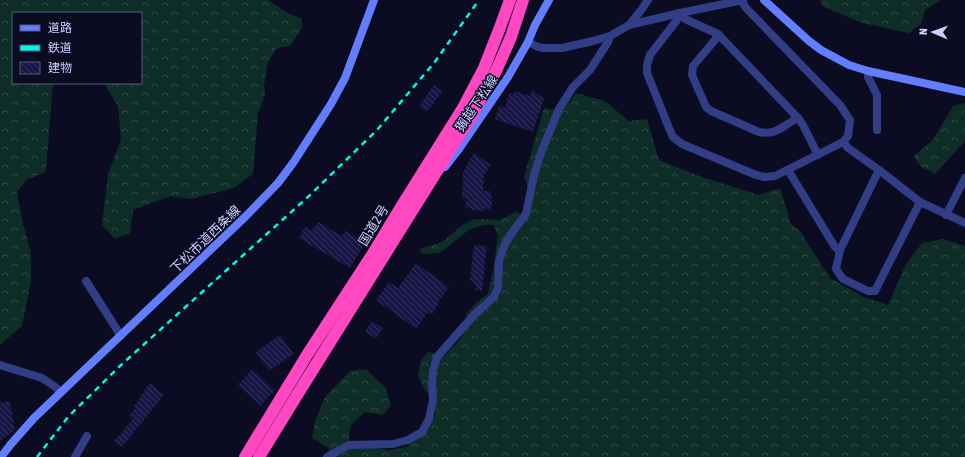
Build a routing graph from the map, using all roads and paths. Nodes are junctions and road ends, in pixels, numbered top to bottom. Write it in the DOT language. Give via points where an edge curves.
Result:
graph roads {
  1 [pos="374,0"];
  2 [pos="510,0"];
  3 [pos="523,0"];
  4 [pos="549,0"];
  5 [pos="648,0"];
  6 [pos="742,0"];
  7 [pos="764,0"];
  8 [pos="680,13"];
  9 [pos="629,25"];
  10 [pos="718,34"];
  11 [pos="610,36"];
  12 [pos="528,42"];
  13 [pos="868,71"];
  14 [pos="965,92"];
  15 [pos="798,118"];
  16 [pos="877,130"];
  17 [pos="843,142"];
  18 [pos="818,155"];
  19 [pos="788,170"];
  20 [pos="879,170"];
  21 [pos="965,178"];
  22 [pos="920,202"];
  23 [pos="412,212"];
  24 [pos="946,214"];
  25 [pos="965,223"];
  26 [pos="840,250"];
  27 [pos="86,281"];
  28 [pos="121,336"];
  29 [pos="0,365"];
  30 [pos="62,392"];
  31 [pos="87,436"];
  32 [pos="1,457"];
  33 [pos="75,457"];
  34 [pos="245,457"];
  35 [pos="260,457"];
  36 [pos="327,457"];
  1 -- 28 [label="street, 下松市道西条線" via="345,78 331,104 278,183"];
  2 -- 34 [label="highway, 国道2号" via="484,68 463,108"];
  3 -- 23 [label="highway, 国道2号" via="496,71"];
  4 -- 12 [label="street, 獺越下松線"];
  5 -- 9 [label="street"];
  6 -- 8 [label="street"];
  6 -- 17 [label="street" via="746,8 840,106 850,120 848,136"];
  7 -- 13 [label="street" via="821,50 849,65"];
  8 -- 9 [label="street"];
  8 -- 10 [label="street" via="685,19"];
  8 -- 19 [label="street" via="650,55 647,65 647,73 673,137 682,144 756,175 776,176"];
  9 -- 11 [label="street"];
  10 -- 15 [label="street"];
  10 -- 15 [label="street" via="693,66 692,75 706,108 768,134"];
  11 -- 12 [label="street" via="562,48 543,48"];
  11 -- 36 [label="street" via="590,70 573,87 559,109 534,175 526,214 504,246 498,288 494,297 474,315 437,358 433,371 433,400 429,419 422,432 408,440 392,444 349,445"];
  12 -- 23 [label="street, 獺越下松線" via="508,77 459,149"];
  13 -- 14 [label="street"];
  13 -- 16 [label="street" via="868,77 877,95"];
  15 -- 18 [label="street"];
  17 -- 18 [label="street"];
  17 -- 20 [label="street"];
  18 -- 19 [label="street"];
  19 -- 26 [label="street" via="835,247"];
  20 -- 22 [label="street"];
  20 -- 26 [label="street"];
  21 -- 24 [label="street"];
  22 -- 24 [label="street"];
  22 -- 26 [label="street" via="875,291 868,291 843,280 836,269"];
  23 -- 35 [label="highway, 国道2号"];
  24 -- 25 [label="street"];
  27 -- 28 [label="street"];
  28 -- 30 [label="street, 下松市道西条線"];
  29 -- 30 [label="street" via="42,378"];
  30 -- 32 [label="street, 下松市道西条線" via="34,418"];
  31 -- 33 [label="street"];
}
